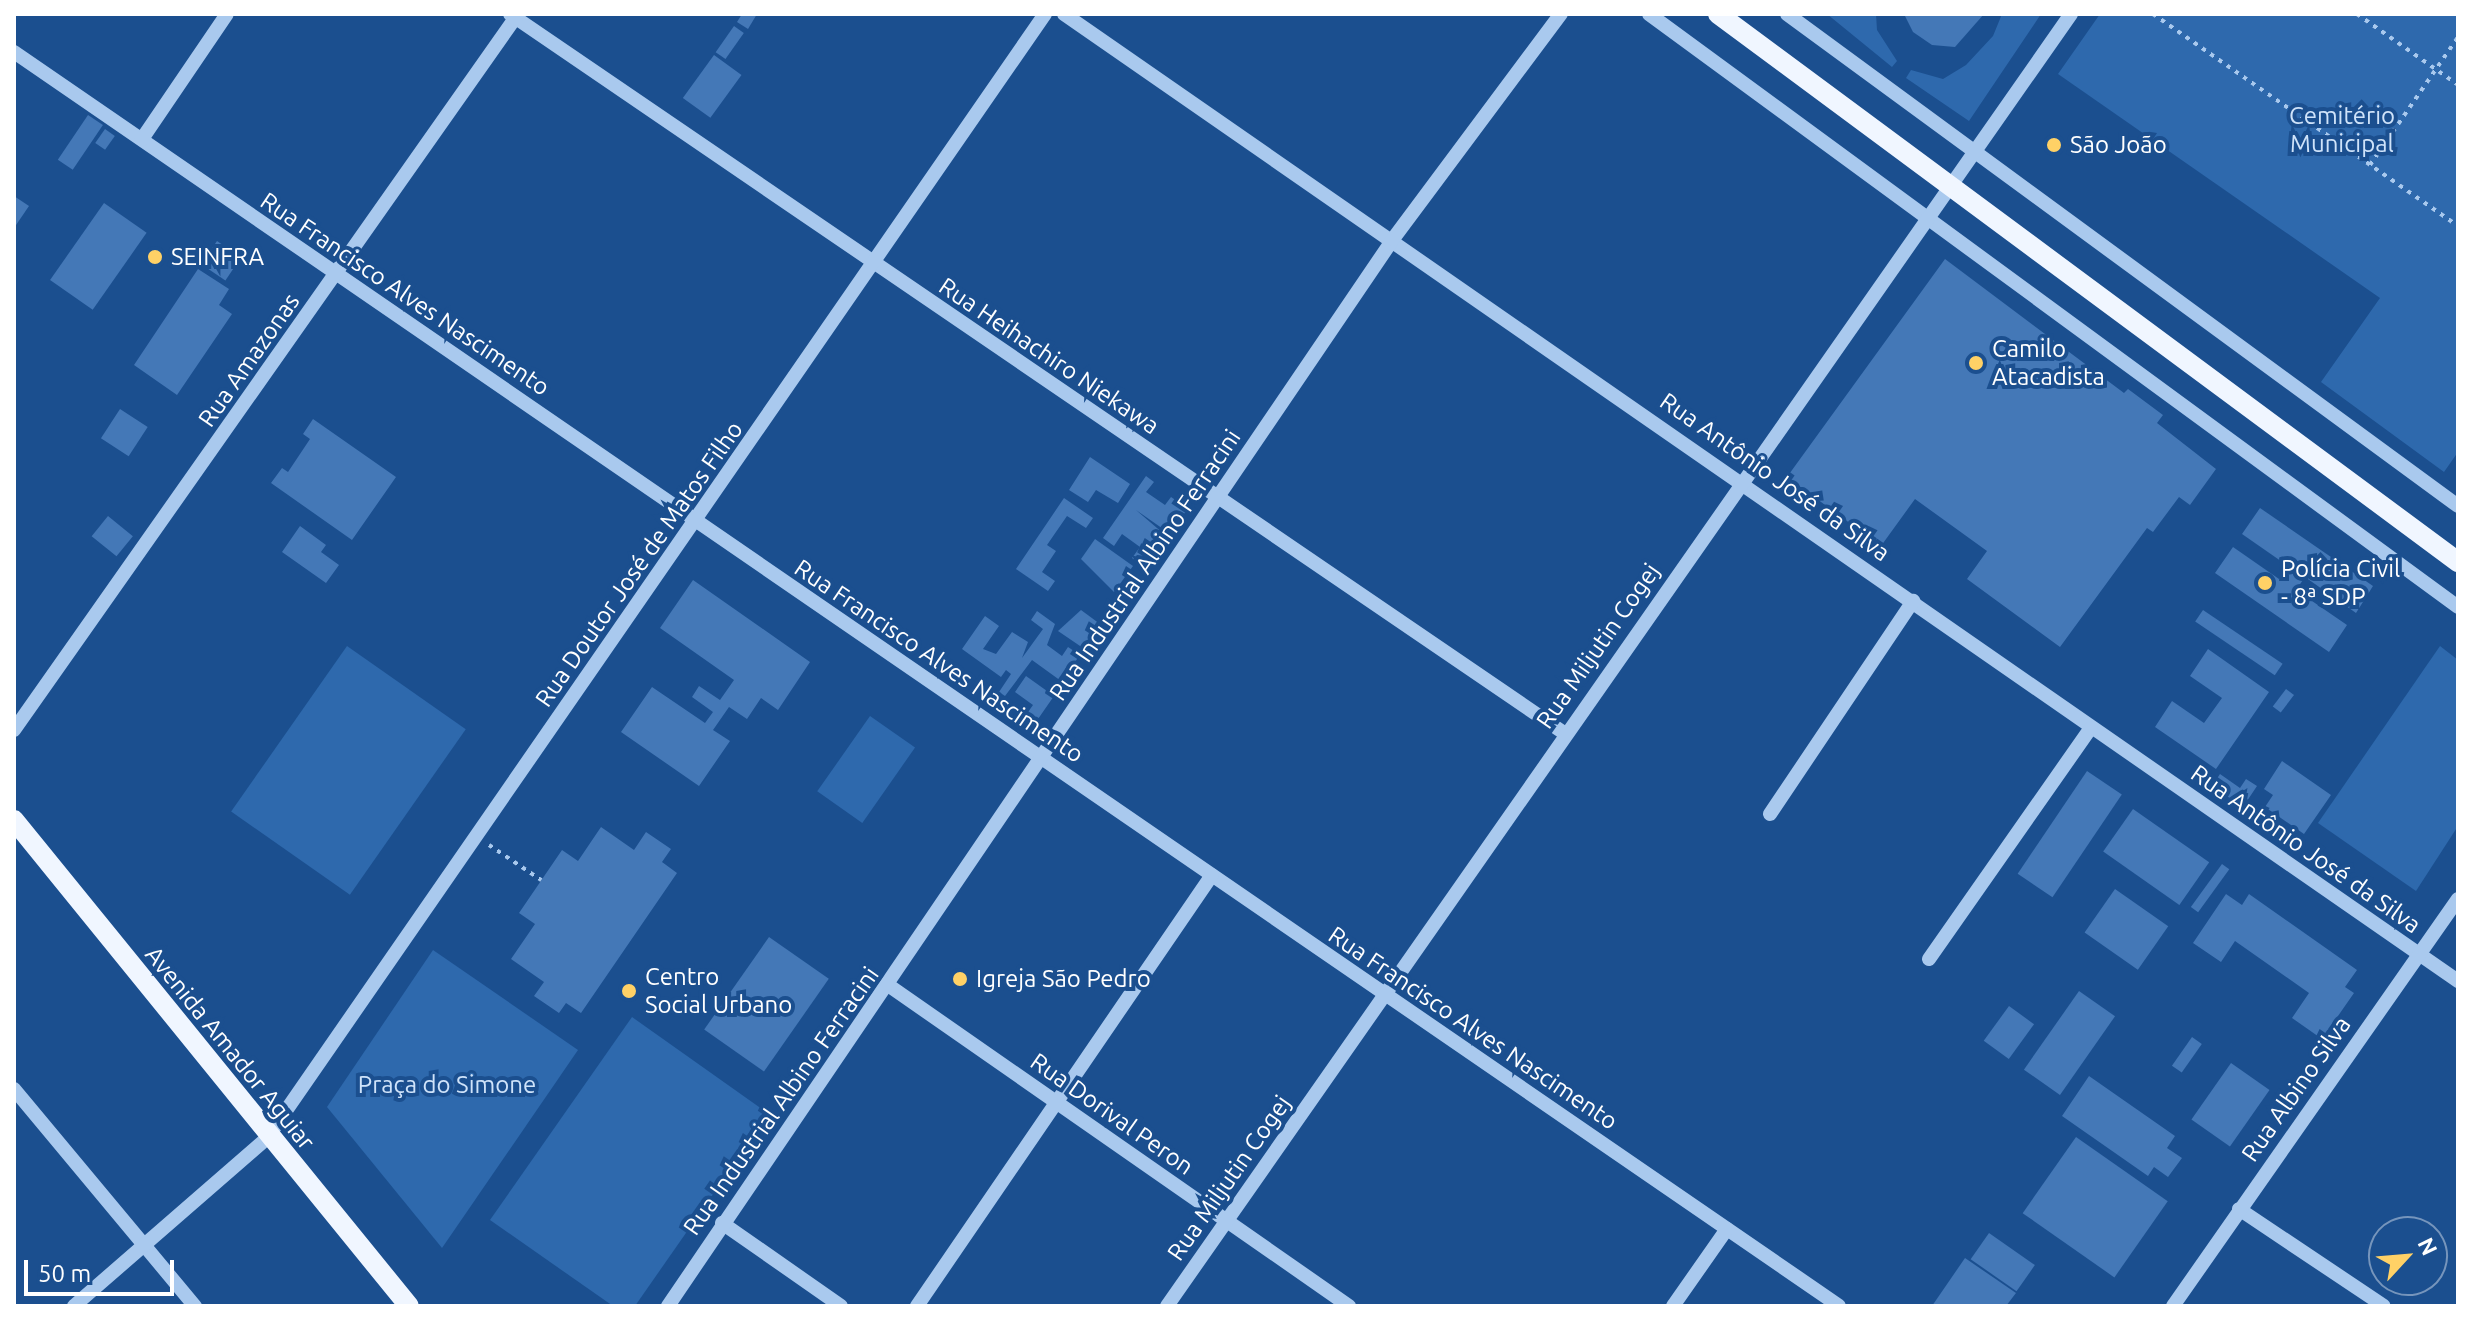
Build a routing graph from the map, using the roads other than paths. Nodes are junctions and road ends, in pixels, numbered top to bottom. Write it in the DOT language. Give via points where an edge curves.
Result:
graph roads {
  1 [pos="227,14"];
  2 [pos="1045,14"];
  3 [pos="1064,14"];
  4 [pos="1561,14"];
  5 [pos="1649,14"];
  6 [pos="1718,14"];
  7 [pos="1787,14"];
  8 [pos="2071,14"];
  9 [pos="514,15"];
  10 [pos="14,52"];
  11 [pos="142,139"];
  12 [pos="1976,152"];
  13 [pos="1952,186"];
  14 [pos="1929,218"];
  15 [pos="1393,239"];
  16 [pos="874,262"];
  17 [pos="337,274"];
  18 [pos="1741,479"];
  19 [pos="1217,497"];
  20 [pos="2458,506"];
  21 [pos="696,520"];
  22 [pos="2434,540"];
  23 [pos="2458,553"];
  24 [pos="2458,562"];
  25 [pos="1913,601"];
  26 [pos="2458,607"];
  27 [pos="2091,728"];
  28 [pos="14,730"];
  29 [pos="1564,733"];
  30 [pos="1042,758"];
  31 [pos="1770,814"];
  32 [pos="14,820"];
  33 [pos="1212,875"];
  34 [pos="2458,899"];
  35 [pos="2418,954"];
  36 [pos="1929,959"];
  37 [pos="2458,981"];
  38 [pos="888,985"];
  39 [pos="1384,993"];
  40 [pos="14,1089"];
  41 [pos="1055,1101"];
  42 [pos="267,1138"];
  43 [pos="2239,1209"];
  44 [pos="1226,1221"];
  45 [pos="722,1223"];
  46 [pos="1727,1229"];
  47 [pos="145,1246"];
  48 [pos="74,1306"];
  49 [pos="195,1306"];
  50 [pos="409,1306"];
  51 [pos="668,1306"];
  52 [pos="841,1306"];
  53 [pos="917,1306"];
  54 [pos="1167,1306"];
  55 [pos="1349,1306"];
  56 [pos="1673,1306"];
  57 [pos="1839,1306"];
  58 [pos="2173,1306"];
  59 [pos="2384,1306"];
  1 -- 11 [label="street"];
  2 -- 16 [label="street, Rua Doutor José de Matos Filho"];
  3 -- 15 [label="street, Rua Antônio José da Silva"];
  4 -- 15 [label="street, Rua Industrial Albino Ferracini"];
  5 -- 14 [label="street"];
  6 -- 13 [label="main road"];
  7 -- 12 [label="street"];
  8 -- 12 [label="street, Rua Miljutin Cogej"];
  9 -- 16 [label="street, Rua Heihachiro Niekawa"];
  9 -- 17 [label="street, Rua Amazonas"];
  10 -- 11 [label="street, Rua Francisco Alves Nascimento"];
  11 -- 17 [label="street, Rua Francisco Alves Nascimento"];
  12 -- 13 [label="street, Rua Miljutin Cogej"];
  12 -- 20 [label="street"];
  13 -- 14 [label="street, Rua Miljutin Cogej"];
  13 -- 22 [label="main road"];
  14 -- 18 [label="street, Rua Miljutin Cogej"];
  14 -- 26 [label="street"];
  15 -- 18 [label="street, Rua Antônio José da Silva"];
  15 -- 19 [label="street, Rua Industrial Albino Ferracini"];
  16 -- 19 [label="street, Rua Heihachiro Niekawa"];
  16 -- 21 [label="street, Rua Doutor José de Matos Filho"];
  17 -- 21 [label="street, Rua Francisco Alves Nascimento"];
  17 -- 28 [label="street, Rua Amazonas"];
  18 -- 25 [label="street, Rua Antônio José da Silva"];
  18 -- 29 [label="street, Rua Miljutin Cogej"];
  19 -- 29 [label="street, Rua Heihachiro Niekawa"];
  19 -- 30 [label="street, Rua Industrial Albino Ferracini"];
  21 -- 30 [label="street, Rua Francisco Alves Nascimento"];
  21 -- 42 [label="street, Rua Doutor José de Matos Filho"];
  22 -- 23 [label="main road"];
  22 -- 24 [label="main road"];
  25 -- 27 [label="street, Rua Antônio José da Silva"];
  25 -- 31 [label="street"];
  27 -- 35 [label="street, Rua Antônio José da Silva"];
  27 -- 36 [label="street"];
  29 -- 39 [label="street, Rua Miljutin Cogej"];
  30 -- 33 [label="street, Rua Francisco Alves Nascimento"];
  30 -- 38 [label="street, Rua Industrial Albino Ferracini"];
  32 -- 42 [label="main road, Avenida Amador Aguiar"];
  33 -- 39 [label="street, Rua Francisco Alves Nascimento"];
  33 -- 41 [label="street"];
  34 -- 35 [label="street, Rua Albino Silva"];
  35 -- 37 [label="street, Rua Antônio José da Silva"];
  35 -- 43 [label="street, Rua Albino Silva"];
  38 -- 41 [label="street, Rua Dorival Peron"];
  38 -- 45 [label="street, Rua Industrial Albino Ferracini"];
  39 -- 44 [label="street, Rua Miljutin Cogej"];
  39 -- 46 [label="street, Rua Francisco Alves Nascimento"];
  40 -- 47 [label="street"];
  41 -- 44 [label="street, Rua Dorival Peron"];
  41 -- 53 [label="street"];
  42 -- 47 [label="street, Rua Doutor José de Matos Filho"];
  42 -- 50 [label="main road, Avenida Amador Aguiar"];
  43 -- 58 [label="street, Rua Albino Silva"];
  43 -- 59 [label="street"];
  44 -- 54 [label="street, Rua Miljutin Cogej"];
  44 -- 55 [label="street, Rua Dorival Peron"];
  45 -- 51 [label="street, Rua Industrial Albino Ferracini"];
  45 -- 52 [label="street"];
  46 -- 56 [label="street"];
  46 -- 57 [label="street, Rua Francisco Alves Nascimento"];
  47 -- 48 [label="street, Rua Doutor José de Matos Filho"];
  47 -- 49 [label="street"];
}
